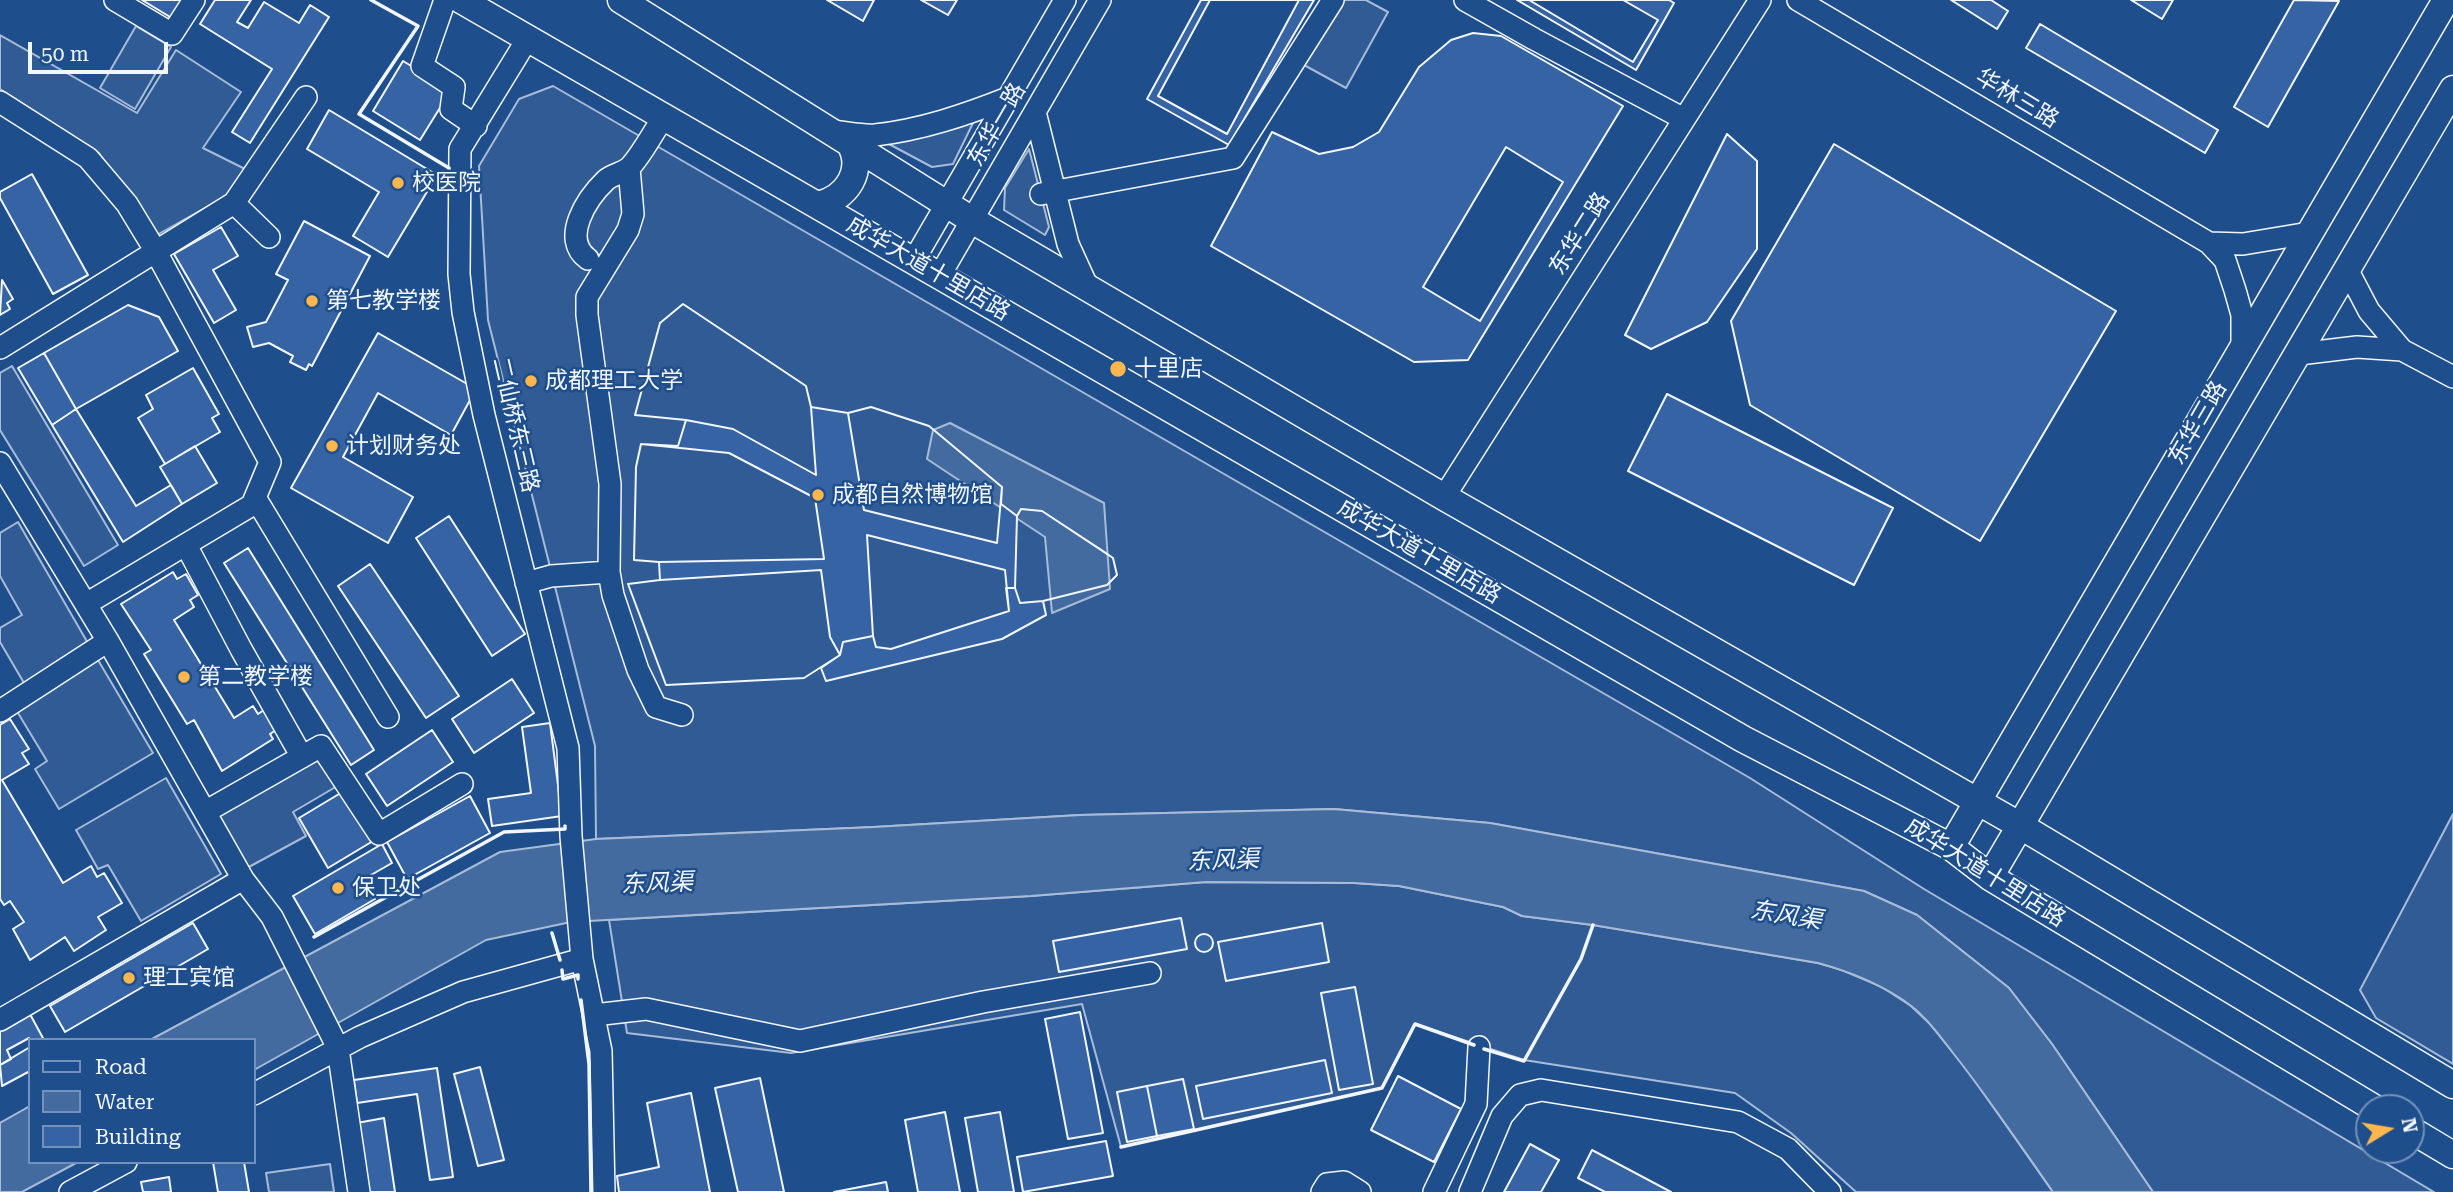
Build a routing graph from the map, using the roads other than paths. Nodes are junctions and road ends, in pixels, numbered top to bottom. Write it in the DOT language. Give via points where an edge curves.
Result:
graph roads {
  1 [pos="115,0"];
  2 [pos="194,0"];
  3 [pos="445,0"];
  4 [pos="461,0"];
  5 [pos="621,0"];
  6 [pos="1065,0"];
  7 [pos="1100,0"];
  8 [pos="1333,0"];
  9 [pos="1465,0"];
  10 [pos="1760,0"];
  11 [pos="1798,0"];
  12 [pos="2446,0"];
  13 [pos="528,38"];
  14 [pos="2453,89"];
  15 [pos="306,97"];
  16 [pos="1008,98"];
  17 [pos="0,102"];
  18 [pos="1035,112"];
  19 [pos="664,117"];
  20 [pos="1684,119"];
  21 [pos="476,126"];
  22 [pos="840,136"];
  23 [pos="629,168"];
  24 [pos="1048,193"];
  25 [pos="234,203"];
  26 [pos="947,204"];
  27 [pos="818,205"];
  28 [pos="972,220"];
  29 [pos="2309,233"];
  30 [pos="269,236"];
  31 [pos="2209,243"];
  32 [pos="155,250"];
  33 [pos="588,259"];
  34 [pos="914,260"];
  35 [pos="2347,268"];
  36 [pos="940,275"];
  37 [pos="1088,288"];
  38 [pos="0,348"];
  39 [pos="2242,348"];
  40 [pos="2402,350"];
  41 [pos="2299,354"];
  42 [pos="2453,377"];
  43 [pos="0,463"];
  44 [pos="1444,497"];
  45 [pos="256,499"];
  46 [pos="186,545"];
  47 [pos="609,572"];
  48 [pos="526,583"];
  49 [pos="86,604"];
  50 [pos="108,641"];
  51 [pos="0,711"];
  52 [pos="682,715"];
  53 [pos="388,717"];
  54 [pos="302,757"];
  55 [pos="462,784"];
  56 [pos="1979,802"];
  57 [pos="205,812"];
  58 [pos="2019,825"];
  59 [pos="1951,847"];
  60 [pos="1990,877"];
  61 [pos="243,879"];
  62 [pos="582,960"];
  63 [pos="1150,973"];
  64 [pos="594,1015"];
  65 [pos="0,1020"];
  66 [pos="335,1043"];
  67 [pos="1479,1047"];
  68 [pos="2453,1085"];
  69 [pos="256,1093"];
  70 [pos="2355,1097"];
  71 [pos="2425,1138"];
  72 [pos="2453,1155"];
  73 [pos="122,1164"];
  74 [pos="70,1192"];
  75 [pos="359,1192"];
  76 [pos="604,1192"];
  77 [pos="1321,1192"];
  78 [pos="1360,1192"];
  79 [pos="1434,1192"];
  80 [pos="1470,1192"];
  81 [pos="1830,1192"];
  1 -- 2 [label="street" via="172,34"];
  3 -- 21 [label="street" via="422,66 454,88 451,109"];
  4 -- 13 [label="main road, 成华大道十里店路"];
  5 -- 22 [label="main road"];
  6 -- 16 [label="street, 东华一路"];
  7 -- 18 [label="street, 东华一路"];
  8 -- 24 [label="street" via="1233,158"];
  9 -- 20 [label="street"];
  10 -- 20 [label="street, 东华二路"];
  11 -- 31 [label="street, 华林三路"];
  12 -- 29 [label="main road, 东华三路"];
  13 -- 19 [label="main road, 成华大道十里店路"];
  13 -- 21 [label="street, 二仙桥东三路"];
  14 -- 35 [label="main road"];
  15 -- 25 [label="street"];
  16 -- 22 [label="street" via="914,128"];
  16 -- 26 [label="street, 东华一路"];
  17 -- 32 [label="street" via="88,158 127,204"];
  18 -- 24 [label="street"];
  18 -- 28 [label="street, 东华一路"];
  19 -- 23 [label="street"];
  19 -- 27 [label="main road, 成华大道十里店路"];
  20 -- 44 [label="street, 东华二路"];
  21 -- 48 [label="street, 二仙桥东三路" via="460,149 463,312"];
  22 -- 26 [label="main road"];
  22 -- 27 [label="main road" via="855,153 856,172 844,193"];
  23 -- 33 [label="street" via="607,180 579,218 577,243"];
  23 -- 47 [label="street" via="633,214 587,297 610,484"];
  24 -- 37 [label="street"];
  25 -- 30 [label="street"];
  25 -- 32 [label="street"];
  26 -- 28 [label="main road"];
  26 -- 34 [label="street, 东华一路"];
  27 -- 34 [label="main road, 成华大道十里店路"];
  28 -- 36 [label="street, 东华一路"];
  28 -- 37 [label="main road"];
  29 -- 31 [label="street" via="2243,244"];
  29 -- 39 [label="main road, 东华三路"];
  31 -- 39 [label="street" via="2225,260 2235,290 2242,315"];
  32 -- 38 [label="street"];
  32 -- 45 [label="street" via="270,462"];
  34 -- 36 [label="main road, 成华大道十里店路"];
  35 -- 40 [label="street" via="2369,311"];
  35 -- 41 [label="main road"];
  36 -- 59 [label="main road, 成华大道十里店路" via="1743,739"];
  37 -- 44 [label="main road"];
  39 -- 56 [label="main road, 东华三路"];
  40 -- 41 [label="street" via="2357,347"];
  40 -- 42 [label="street"];
  41 -- 58 [label="main road"];
  43 -- 49 [label="street"];
  44 -- 56 [label="main road"];
  45 -- 46 [label="street"];
  45 -- 53 [label="street"];
  46 -- 49 [label="street"];
  46 -- 54 [label="street"];
  47 -- 48 [label="street" via="551,576"];
  47 -- 52 [label="street" via="638,670 656,707"];
  48 -- 62 [label="street, 二仙桥东三路" via="568,748"];
  49 -- 50 [label="street"];
  50 -- 51 [label="street"];
  50 -- 57 [label="street"];
  54 -- 55 [label="street" via="321,746 379,834"];
  54 -- 57 [label="street"];
  56 -- 58 [label="main road"];
  56 -- 59 [label="main road, 东华三路"];
  57 -- 61 [label="street"];
  58 -- 60 [label="main road"];
  58 -- 68 [label="main road"];
  59 -- 60 [label="main road, 成华大道十里店路"];
  60 -- 70 [label="main road, 成华大道十里店路"];
  61 -- 65 [label="street"];
  61 -- 66 [label="street" via="272,917"];
  62 -- 64 [label="street, 二仙桥东三路"];
  62 -- 66 [label="street" via="463,992"];
  63 -- 64 [label="street" via="800,1041 646,1009"];
  64 -- 76 [label="street, 二仙桥东三路" via="601,1051"];
  66 -- 69 [label="street"];
  66 -- 75 [label="street"];
  67 -- 79 [label="street" via="1476,1104"];
  71 -- 72 [label="main road"];
  73 -- 74 [label="street"];
  77 -- 78 [label="street" via="1327,1184 1345,1182"];
  80 -- 81 [label="street" via="1502,1116 1520,1095 1541,1090 1738,1122 1788,1149"];
}
